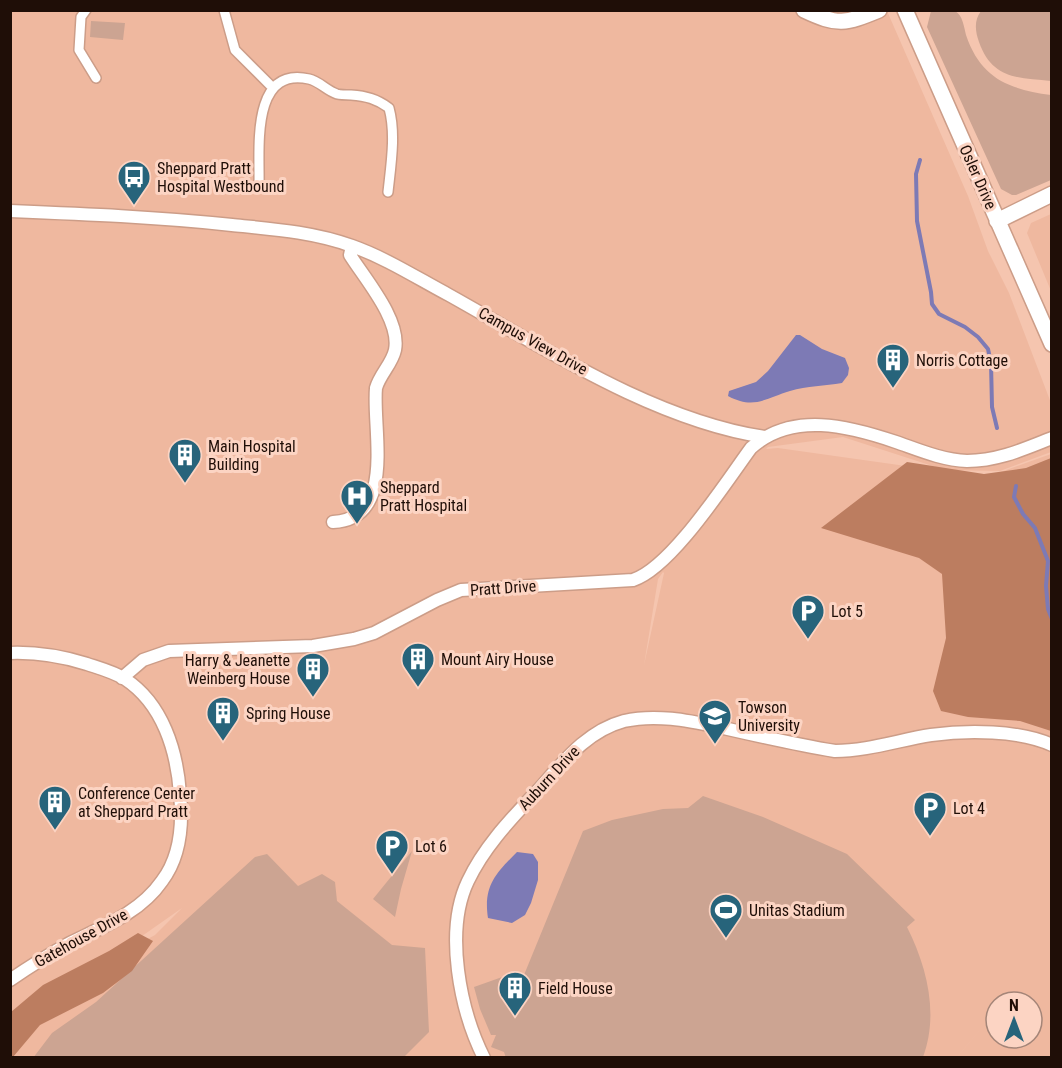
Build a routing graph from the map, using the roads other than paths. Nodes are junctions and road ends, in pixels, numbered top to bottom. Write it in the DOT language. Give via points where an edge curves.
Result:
graph roads {
  1 [pos="86,10"];
  2 [pos="224,10"];
  3 [pos="804,10"];
  4 [pos="879,10"];
  5 [pos="905,10"];
  6 [pos="96,78"];
  7 [pos="272,87"];
  8 [pos="259,185"];
  9 [pos="388,192"];
  10 [pos="1052,194"];
  11 [pos="10,211"];
  12 [pos="997,221"];
  13 [pos="352,246"];
  14 [pos="1052,344"];
  15 [pos="765,437"];
  16 [pos="1052,438"];
  17 [pos="333,522"];
  18 [pos="10,653"];
  19 [pos="122,678"];
  20 [pos="1052,745"];
  21 [pos="10,980"];
  22 [pos="484,1058"];
  1 -- 6 [label="street" via="81,17 79,50"];
  2 -- 7 [label="street" via="235,51"];
  3 -- 4 [label="street" via="828,21 843,22"];
  5 -- 12 [label="street, Osler Drive"];
  7 -- 8 [label="street" via="261,123"];
  7 -- 9 [label="street" via="288,80 309,79 338,94 366,96 389,108 393,136"];
  10 -- 12 [label="street"];
  11 -- 13 [label="street, Campus View Drive" via="251,227 321,237"];
  12 -- 14 [label="street, Osler Drive"];
  13 -- 15 [label="street, Campus View Drive" via="660,406 718,428"];
  13 -- 17 [label="street" via="350,255 386,312 395,344 376,388 377,464 372,495 357,515"];
  15 -- 16 [label="street, Campus View Drive" via="797,426 824,425 968,461 1005,456"];
  15 -- 19 [label="street, Pratt Drive" via="751,448 673,552 643,577 461,590 354,639 313,646 169,651 143,660"];
  18 -- 19 [label="street, Gatehouse Drive" via="59,656"];
  19 -- 21 [label="street, Gatehouse Drive" via="151,704 172,748 182,813 174,859 163,881 144,901"];
  20 -- 22 [label="street, Auburn Drive" via="972,732 835,751 661,717 624,721 589,738 495,837 467,884 459,915 458,963 471,1029"];
}
